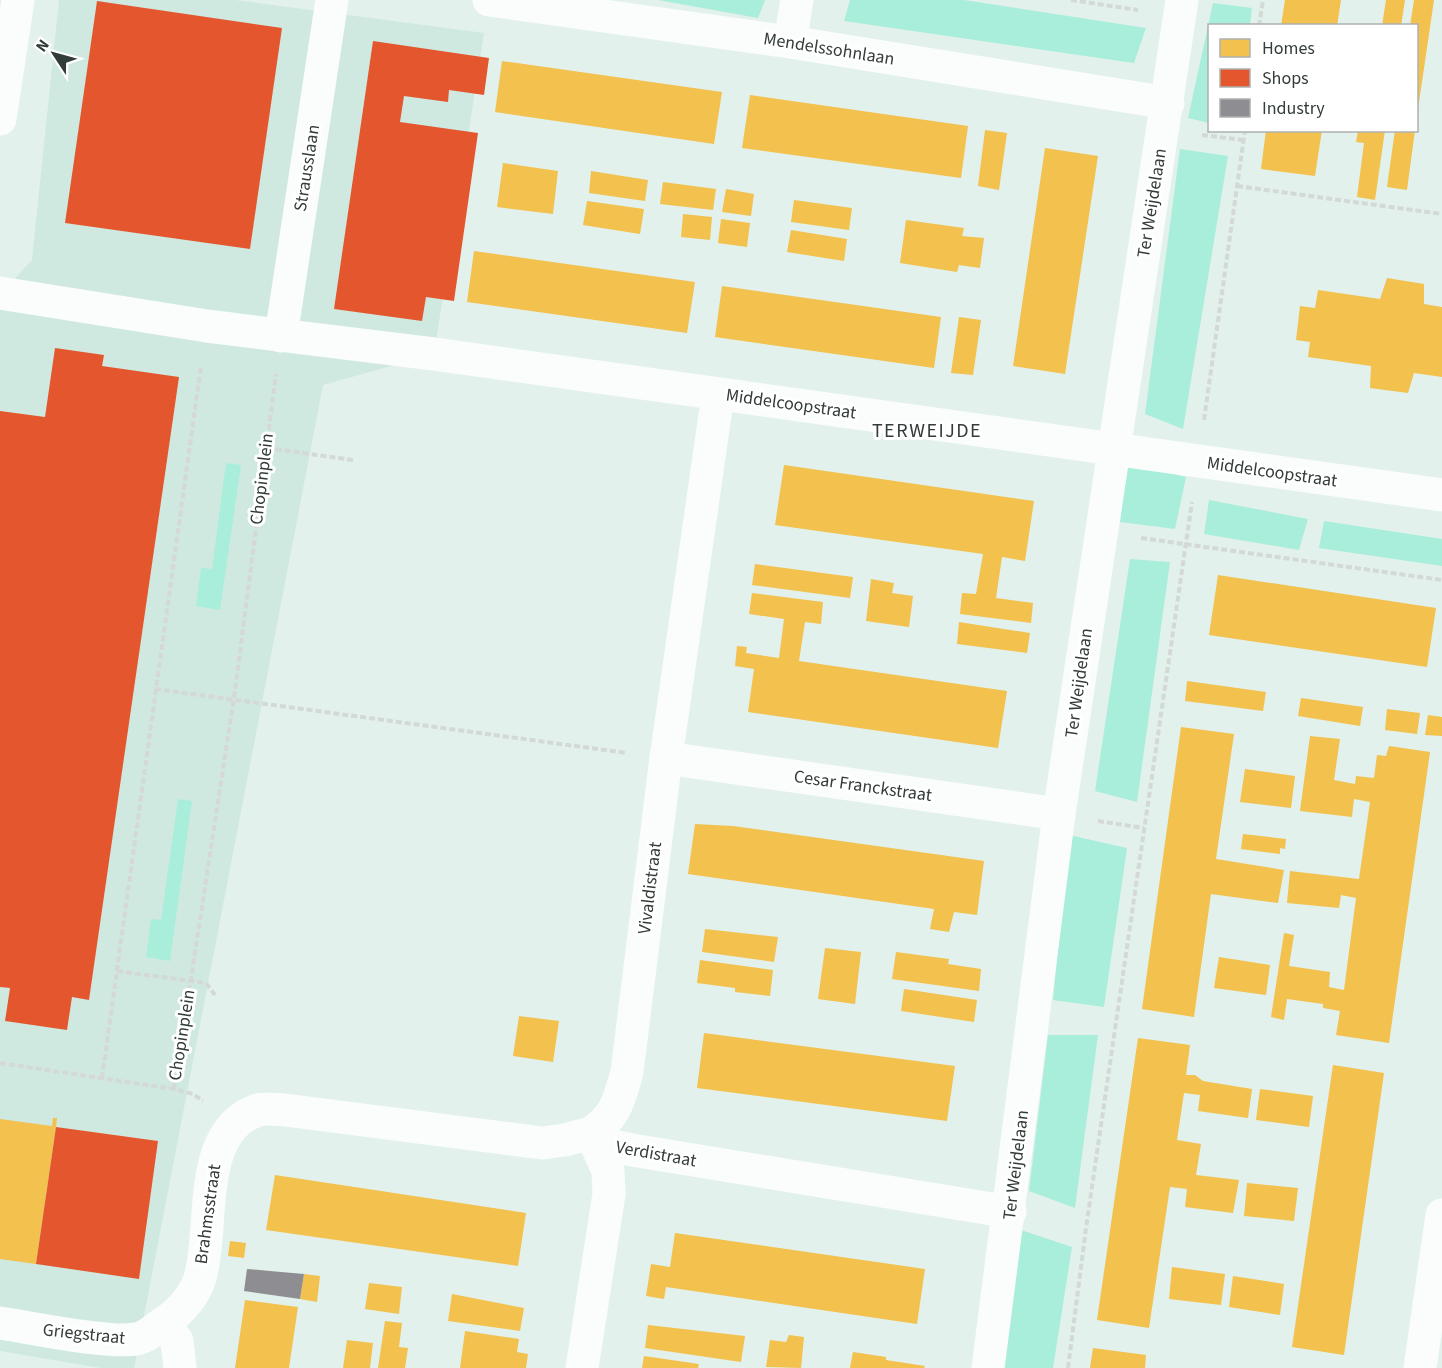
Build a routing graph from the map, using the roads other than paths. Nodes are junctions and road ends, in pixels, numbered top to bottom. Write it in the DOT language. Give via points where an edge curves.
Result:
graph roads {
  1 [pos="18,0"];
  2 [pos="332,0"];
  3 [pos="489,0"];
  4 [pos="796,0"];
  5 [pos="1181,8"];
  6 [pos="790,42"];
  7 [pos="1168,103"];
  8 [pos="0,119"];
  9 [pos="0,293"];
  10 [pos="281,336"];
  11 [pos="718,394"];
  12 [pos="1113,449"];
  13 [pos="1442,495"];
  14 [pos="666,758"];
  15 [pos="1059,814"];
  16 [pos="237,1122"];
  17 [pos="591,1133"];
  18 [pos="1010,1212"];
  19 [pos="1442,1215"];
  20 [pos="1438,1278"];
  21 [pos="0,1323"];
  22 [pos="164,1323"];
  23 [pos="180,1368"];
  24 [pos="582,1368"];
  25 [pos="988,1368"];
  26 [pos="1420,1368"];
  1 -- 8 [label="street"];
  2 -- 10 [label="street, Strausslaan"];
  3 -- 6 [label="street, Mendelssohnlaan"];
  4 -- 6 [label="street"];
  5 -- 7 [label="street, Ter Weijdelaan"];
  6 -- 7 [label="street, Mendelssohnlaan"];
  7 -- 12 [label="street, Ter Weijdelaan"];
  9 -- 10 [label="street"];
  10 -- 11 [label="street, Middelcoopstraat"];
  11 -- 12 [label="street, Middelcoopstraat"];
  11 -- 14 [label="street, Vivaldistraat"];
  12 -- 13 [label="street, Middelcoopstraat"];
  12 -- 15 [label="street, Ter Weijdelaan"];
  14 -- 15 [label="street, Cesar Franckstraat"];
  14 -- 17 [label="street, Vivaldistraat" via="627,1072 619,1101 607,1122"];
  15 -- 18 [label="street, Ter Weijdelaan"];
  16 -- 17 [label="street, Verdistraat" via="259,1110 285,1110 542,1143"];
  16 -- 22 [label="street, Brahmsstraat" via="224,1136 216,1158 200,1278 185,1304"];
  17 -- 18 [label="street, Verdistraat" via="608,1145 632,1150"];
  17 -- 24 [label="street" via="608,1171 609,1194"];
  18 -- 25 [label="street, Ter Weijdelaan"];
  19 -- 20 [label="street"];
  20 -- 26 [label="street"];
  21 -- 22 [label="street, Griegstraat" via="121,1341 141,1338"];
  22 -- 23 [label="street" via="177,1341"];
}
